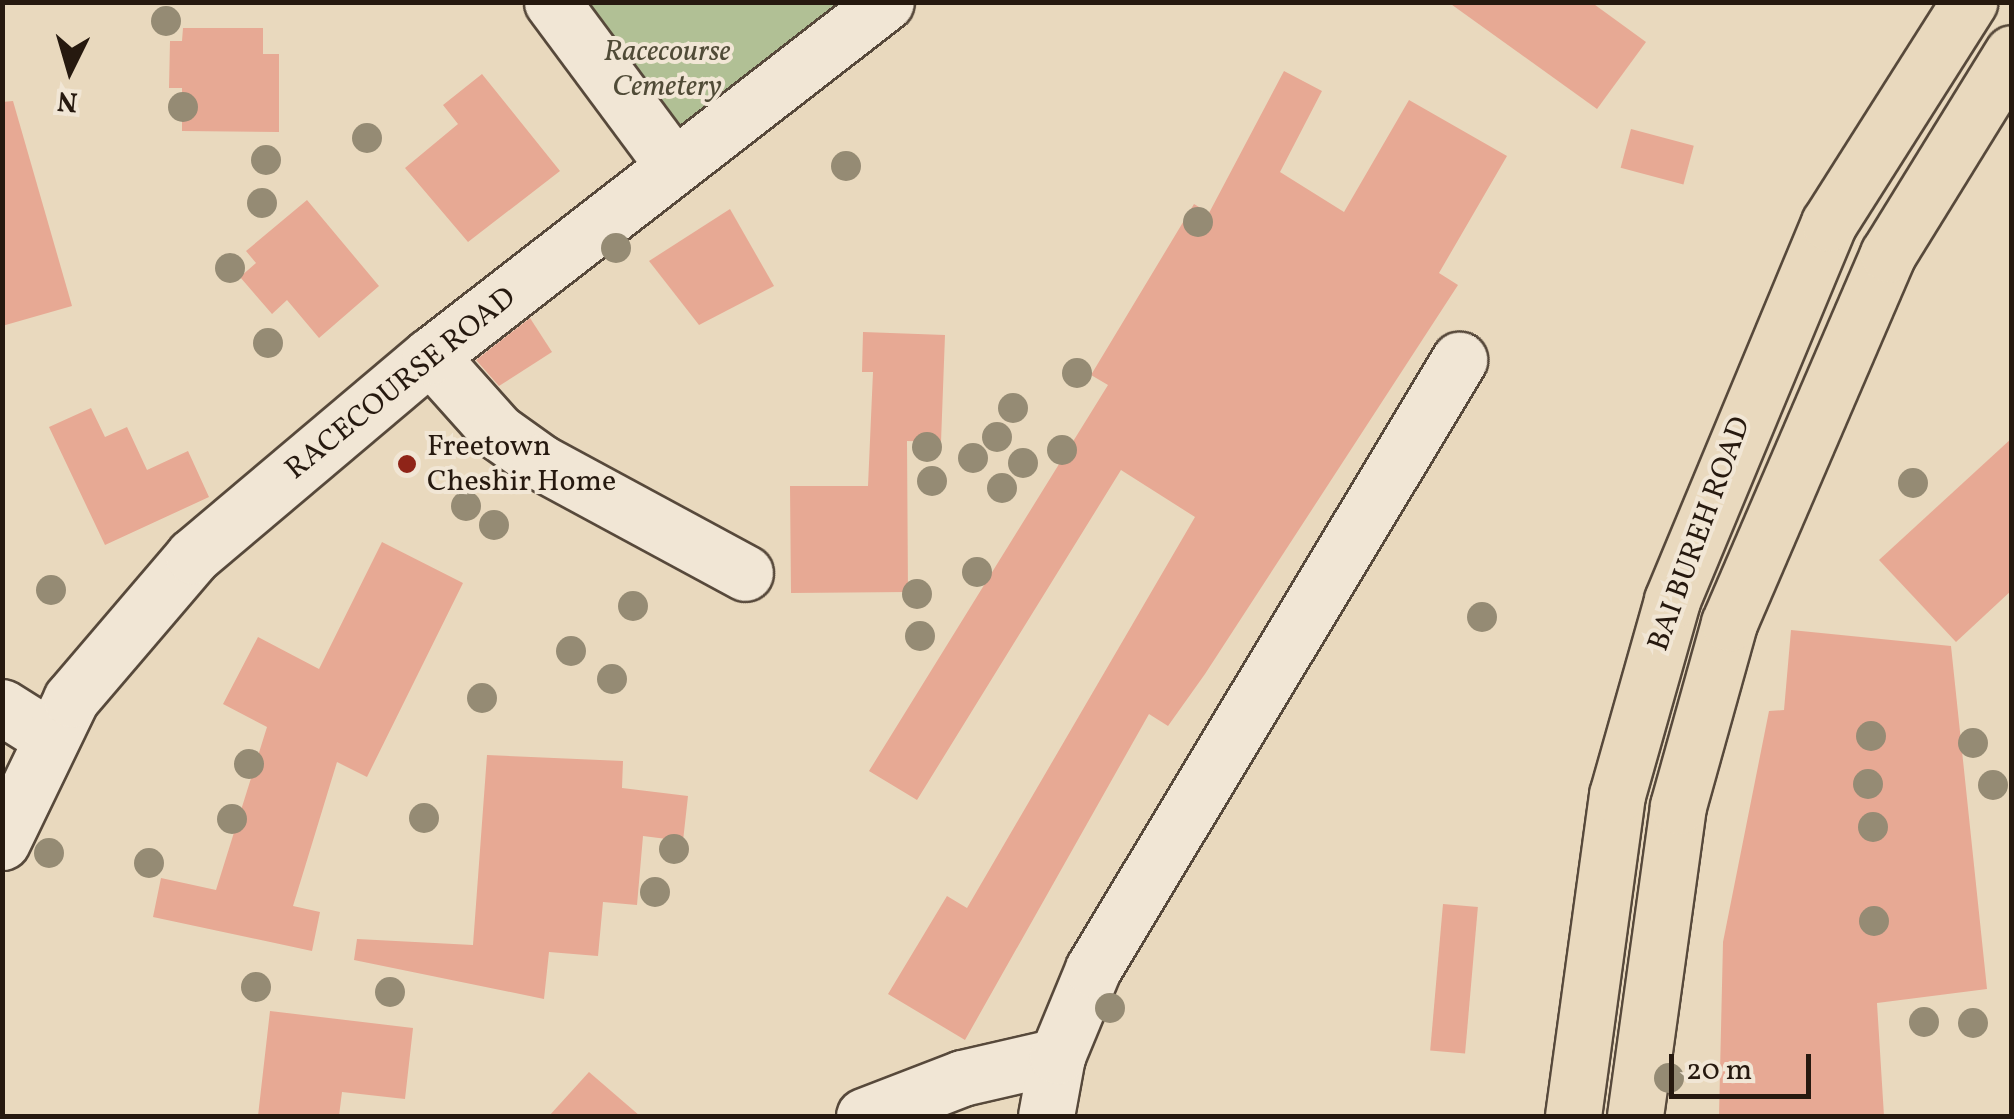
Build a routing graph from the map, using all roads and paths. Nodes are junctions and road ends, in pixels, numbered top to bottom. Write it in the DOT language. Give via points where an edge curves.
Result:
graph roads {
  1 [pos="552,2"];
  2 [pos="886,2"];
  3 [pos="1969,2"];
  4 [pos="2012,53"];
  5 [pos="674,166"];
  6 [pos="430,356"];
  7 [pos="1459,360"];
  8 [pos="746,572"];
  9 [pos="2,707"];
  10 [pos="48,736"];
  11 [pos="2,842"];
  12 [pos="1057,1056"];
  13 [pos="864,1116"];
  14 [pos="1046,1116"];
  15 [pos="1573,1116"];
  16 [pos="1635,1116"];
  1 -- 5 [label="street"];
  2 -- 5 [label="street, RACECOURSE ROAD"];
  3 -- 15 [label="highway, BAI BUREH ROAD" via="1828,224 1672,600 1617,796"];
  4 -- 16 [label="highway" via="1888,254 1729,623 1678,806"];
  5 -- 6 [label="street, RACECOURSE ROAD"];
  6 -- 8 [label="street" via="498,432 540,462"];
  6 -- 10 [label="street, RACECOURSE ROAD" via="192,556 108,645"];
  7 -- 12 [label="street" via="1166,840 1092,969"];
  9 -- 10 [label="street"];
  10 -- 11 [label="street, RACECOURSE ROAD"];
  12 -- 13 [label="street" via="962,1078"];
  12 -- 14 [label="street"];
}
